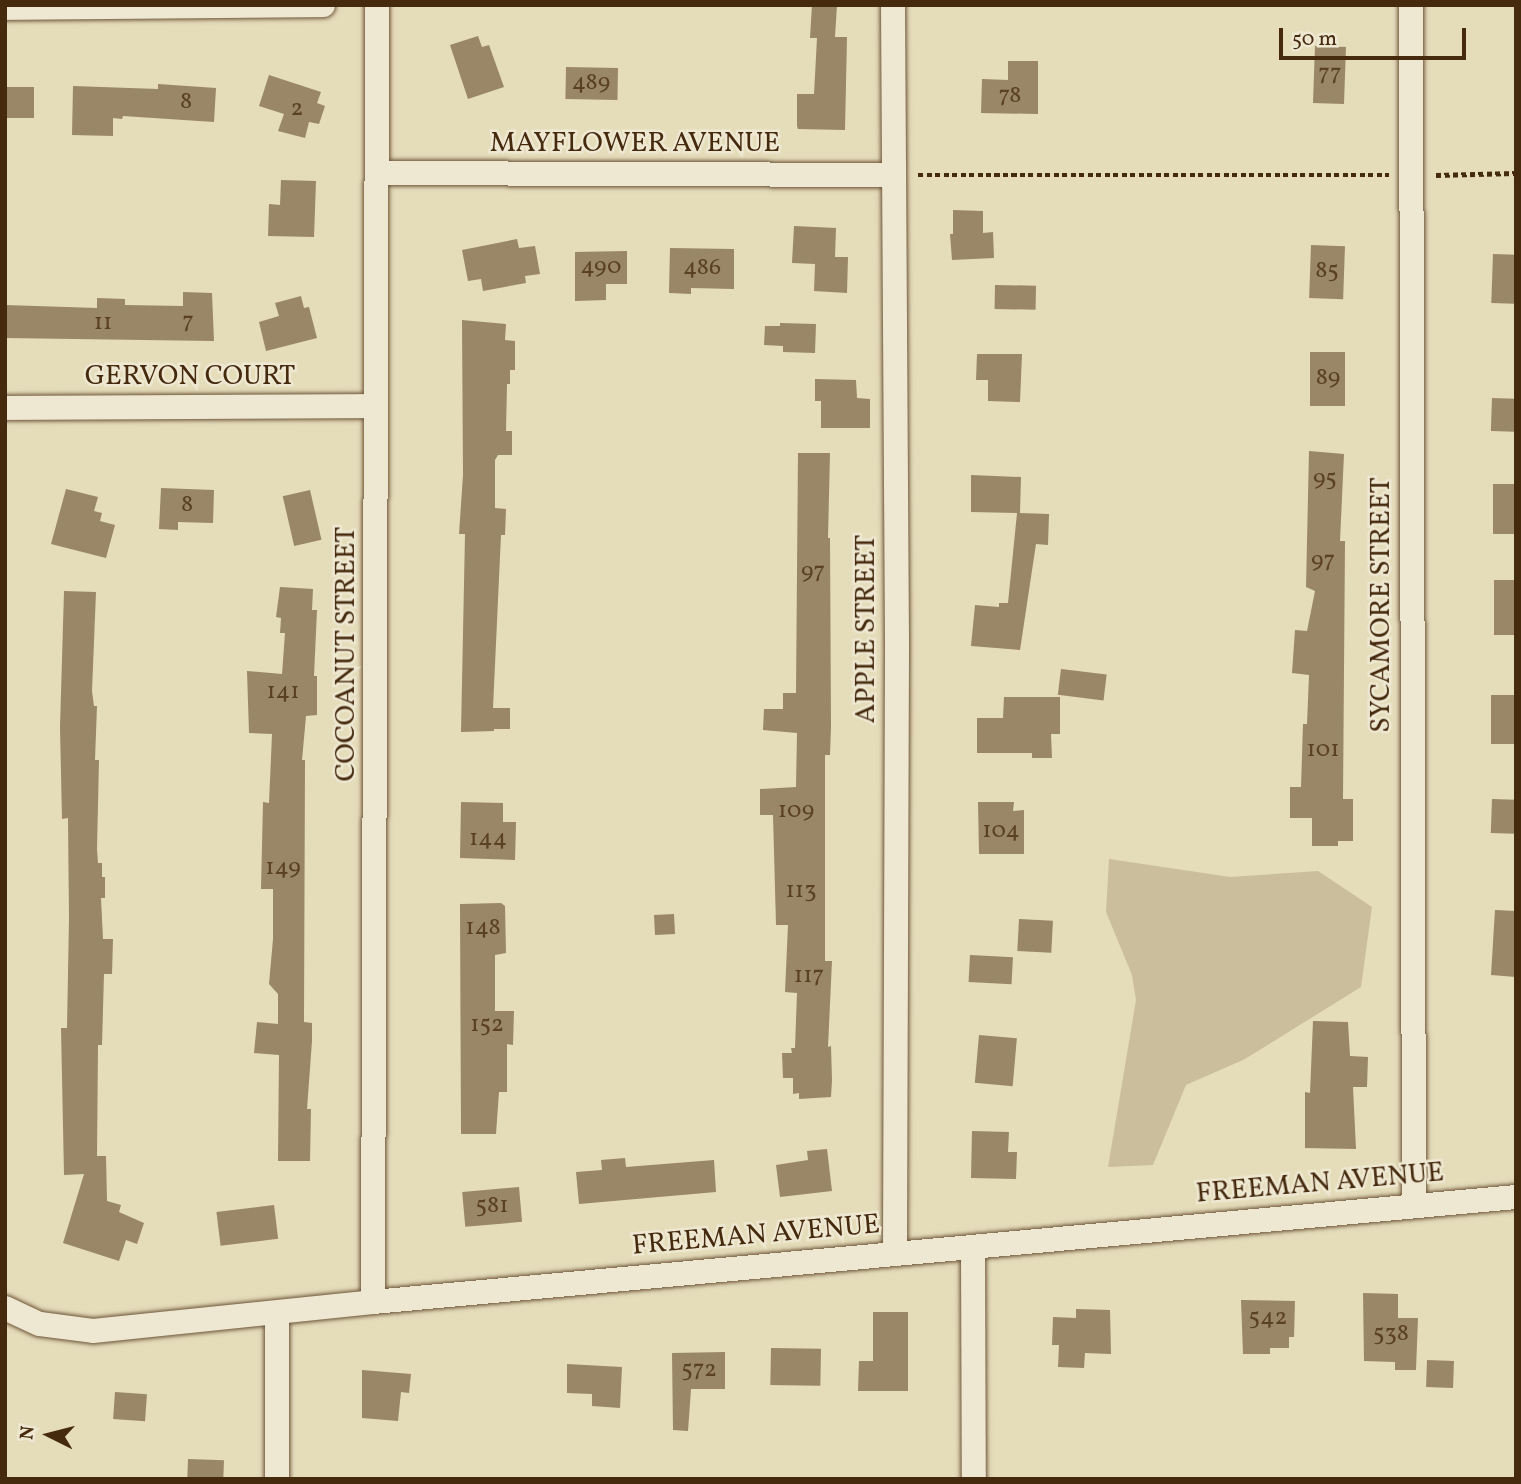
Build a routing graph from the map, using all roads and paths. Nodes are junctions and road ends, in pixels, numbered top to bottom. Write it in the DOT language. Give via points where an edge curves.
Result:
graph roads {
  1 [pos="323,5"];
  2 [pos="377,5"];
  3 [pos="893,5"];
  4 [pos="1411,5"];
  5 [pos="5,8"];
  6 [pos="377,173"];
  7 [pos="1516,173"];
  8 [pos="893,175"];
  9 [pos="1411,175"];
  10 [pos="376,406"];
  11 [pos="5,408"];
  12 [pos="1516,1197"];
  13 [pos="1414,1205"];
  14 [pos="974,1247"];
  15 [pos="895,1253"];
  16 [pos="373,1302"];
  17 [pos="5,1308"];
  18 [pos="277,1314"];
  19 [pos="277,1479"];
  20 [pos="974,1479"];
  1 -- 5 [label="street"];
  2 -- 6 [label="street, COCOANUT STREET"];
  3 -- 8 [label="street, APPLE STREET"];
  4 -- 9 [label="street, SYCAMORE STREET"];
  6 -- 8 [label="street, MAYFLOWER AVENUE"];
  6 -- 10 [label="street, COCOANUT STREET"];
  7 -- 9 [label="path"];
  8 -- 9 [label="path"];
  8 -- 15 [label="street, APPLE STREET"];
  9 -- 13 [label="street, SYCAMORE STREET"];
  10 -- 11 [label="street, GERVON COURT"];
  10 -- 16 [label="street, COCOANUT STREET"];
  12 -- 13 [label="street, FREEMAN AVENUE"];
  13 -- 14 [label="street, FREEMAN AVENUE"];
  14 -- 15 [label="street, FREEMAN AVENUE"];
  14 -- 20 [label="street"];
  15 -- 16 [label="street, FREEMAN AVENUE"];
  16 -- 18 [label="street, FREEMAN AVENUE"];
  17 -- 18 [label="street, FREEMAN AVENUE" via="40,1324 93,1331"];
  18 -- 19 [label="street"];
}
